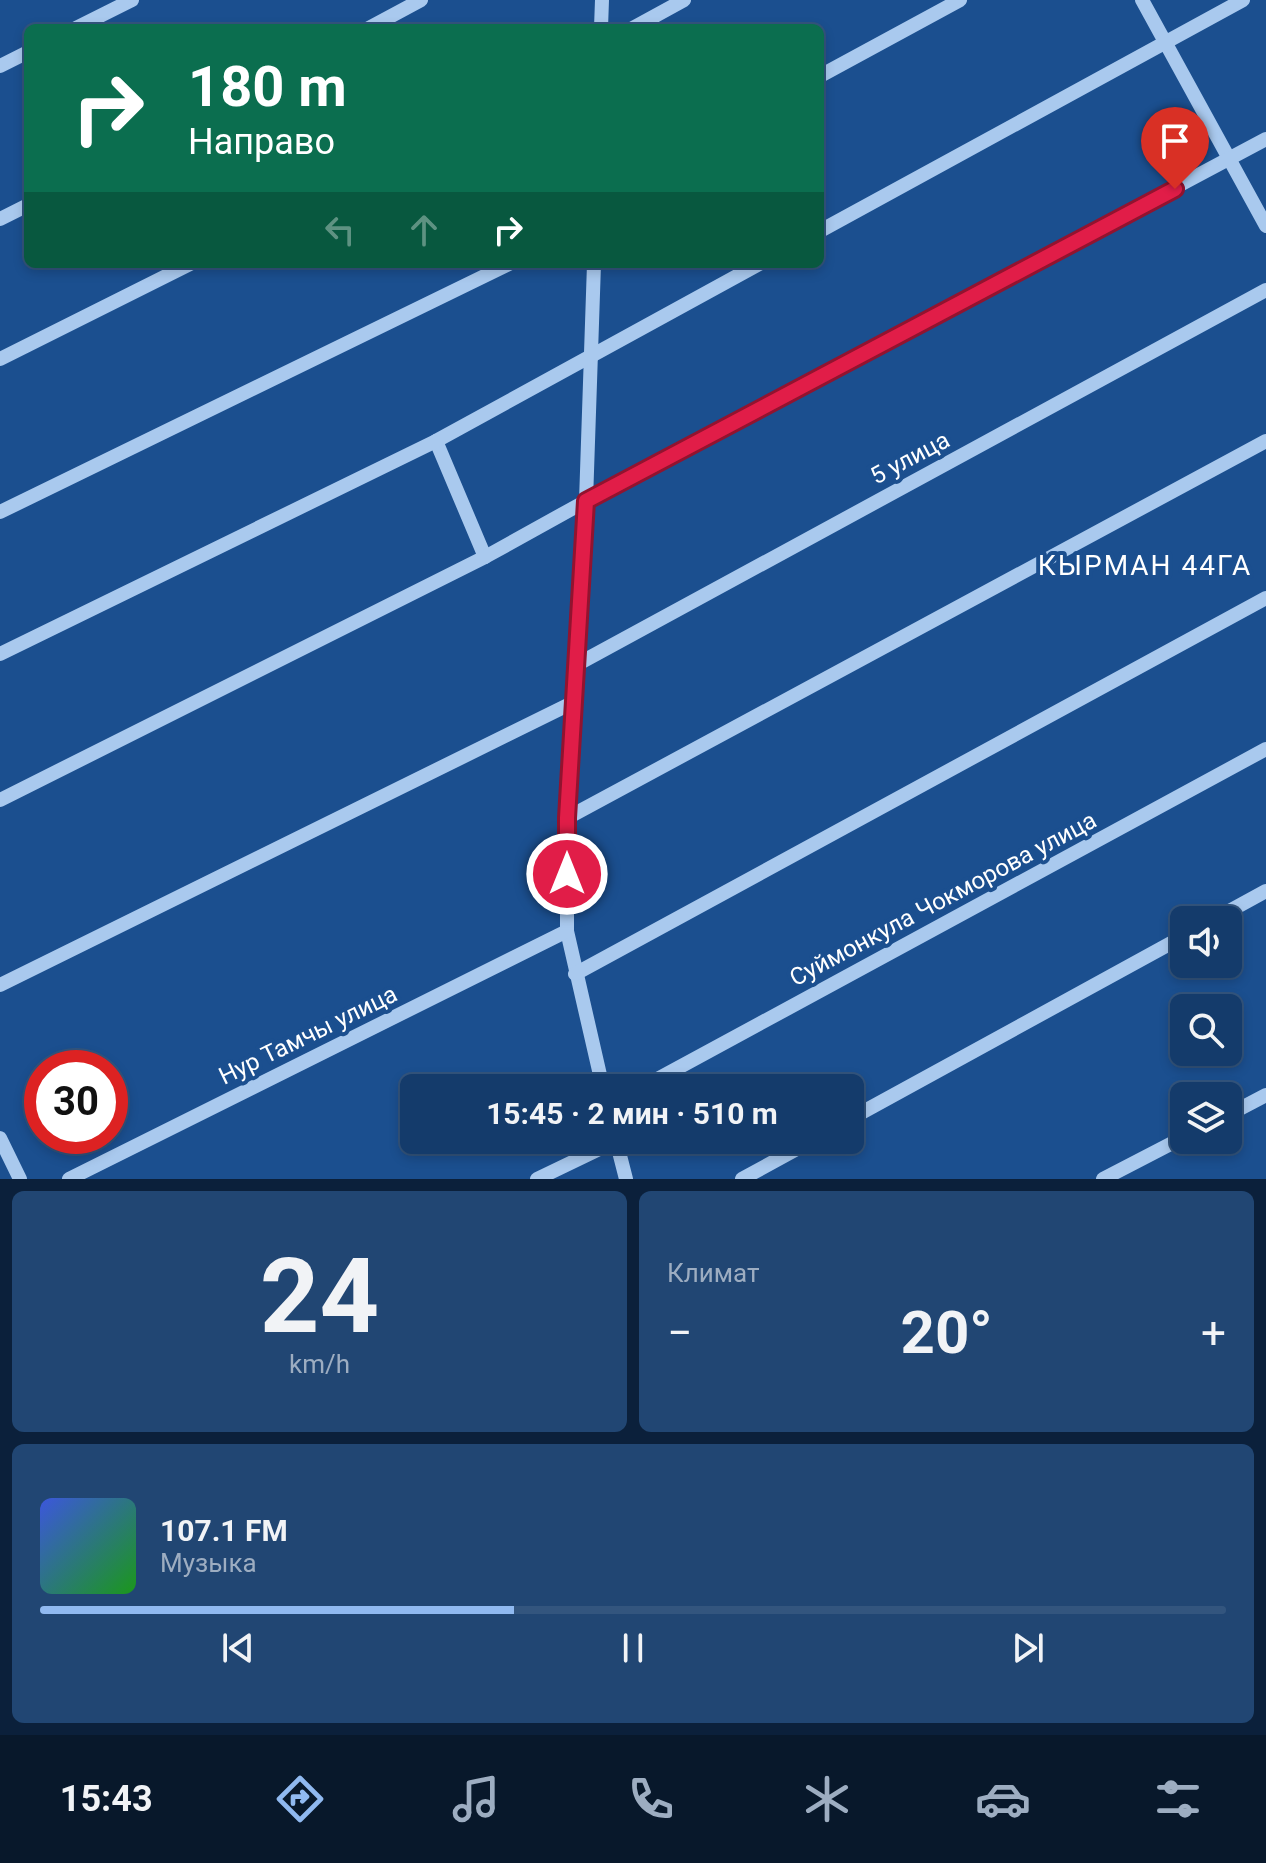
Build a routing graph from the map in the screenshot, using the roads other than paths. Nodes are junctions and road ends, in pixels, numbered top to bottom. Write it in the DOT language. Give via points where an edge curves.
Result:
graph roads {
  1 [pos="132,0"];
  2 [pos="421,0"];
  3 [pos="602,0"];
  4 [pos="684,0"];
  5 [pos="960,0"];
  6 [pos="1142,0"];
  7 [pos="1243,0"];
  8 [pos="84,24"];
  9 [pos="376,24"];
  10 [pos="601,24"];
  11 [pos="640,24"];
  12 [pos="1168,43"];
  13 [pos="24,54"];
  14 [pos="0,66"];
  15 [pos="824,74"];
  16 [pos="1266,139"];
  17 [pos="1231,159"];
  18 [pos="24,207"];
  19 [pos="0,219"];
  20 [pos="1266,226"];
  21 [pos="824,229"];
  22 [pos="182,268"];
  23 [pos="501,268"];
  24 [pos="594,268"];
  25 [pos="752,268"];
  26 [pos="1266,290"];
  27 [pos="592,354"];
  28 [pos="0,359"];
  29 [pos="436,441"];
  30 [pos="1266,441"];
  31 [pos="586,501"];
  32 [pos="0,512"];
  33 [pos="485,557"];
  34 [pos="1266,598"];
  35 [pos="0,654"];
  36 [pos="576,665"];
  37 [pos="574,702"];
  38 [pos="1266,749"];
  39 [pos="0,800"];
  40 [pos="567,818"];
  41 [pos="1266,891"];
  42 [pos="1239,906"];
  43 [pos="567,931"];
  44 [pos="1170,944"];
  45 [pos="575,974"];
  46 [pos="0,985"];
  47 [pos="600,1074"];
  48 [pos="667,1074"];
  49 [pos="1266,1095"];
  50 [pos="1242,1108"];
  51 [pos="864,1111"];
  52 [pos="0,1138"];
  53 [pos="1170,1144"];
  54 [pos="589,1154"];
  55 [pos="619,1154"];
  56 [pos="788,1154"];
  57 [pos="20,1179"];
  58 [pos="69,1179"];
  59 [pos="537,1179"];
  60 [pos="626,1179"];
  61 [pos="742,1179"];
  62 [pos="1103,1179"];
  1 -- 8 [label="street"];
  2 -- 9 [label="street"];
  3 -- 10 [label="street"];
  4 -- 11 [label="street"];
  5 -- 15 [label="street"];
  6 -- 12 [label="street"];
  7 -- 12 [label="street"];
  12 -- 17 [label="street"];
  12 -- 21 [label="street"];
  13 -- 14 [label="street"];
  16 -- 17 [label="street"];
  17 -- 20 [label="street"];
  17 -- 31 [label="street"];
  18 -- 19 [label="street"];
  22 -- 28 [label="street"];
  23 -- 32 [label="street"];
  24 -- 27 [label="street"];
  25 -- 27 [label="street"];
  26 -- 36 [label="street, 5 улица"];
  27 -- 29 [label="street"];
  27 -- 31 [label="street"];
  29 -- 33 [label="street"];
  29 -- 35 [label="street"];
  30 -- 40 [label="street"];
  31 -- 33 [label="street"];
  31 -- 36 [label="street"];
  33 -- 39 [label="street"];
  34 -- 45 [label="street"];
  36 -- 37 [label="street"];
  37 -- 40 [label="street"];
  37 -- 46 [label="street"];
  38 -- 48 [label="street, Суймонкула Чокморова улица"];
  40 -- 43 [label="street"];
  41 -- 42 [label="street"];
  43 -- 45 [label="street"];
  43 -- 58 [label="street, Нур Тамчы улица"];
  44 -- 51 [label="street"];
  45 -- 47 [label="street"];
  49 -- 50 [label="street"];
  52 -- 57 [label="street"];
  53 -- 62 [label="street"];
  54 -- 59 [label="street"];
  55 -- 60 [label="street"];
  56 -- 61 [label="street"];
}
